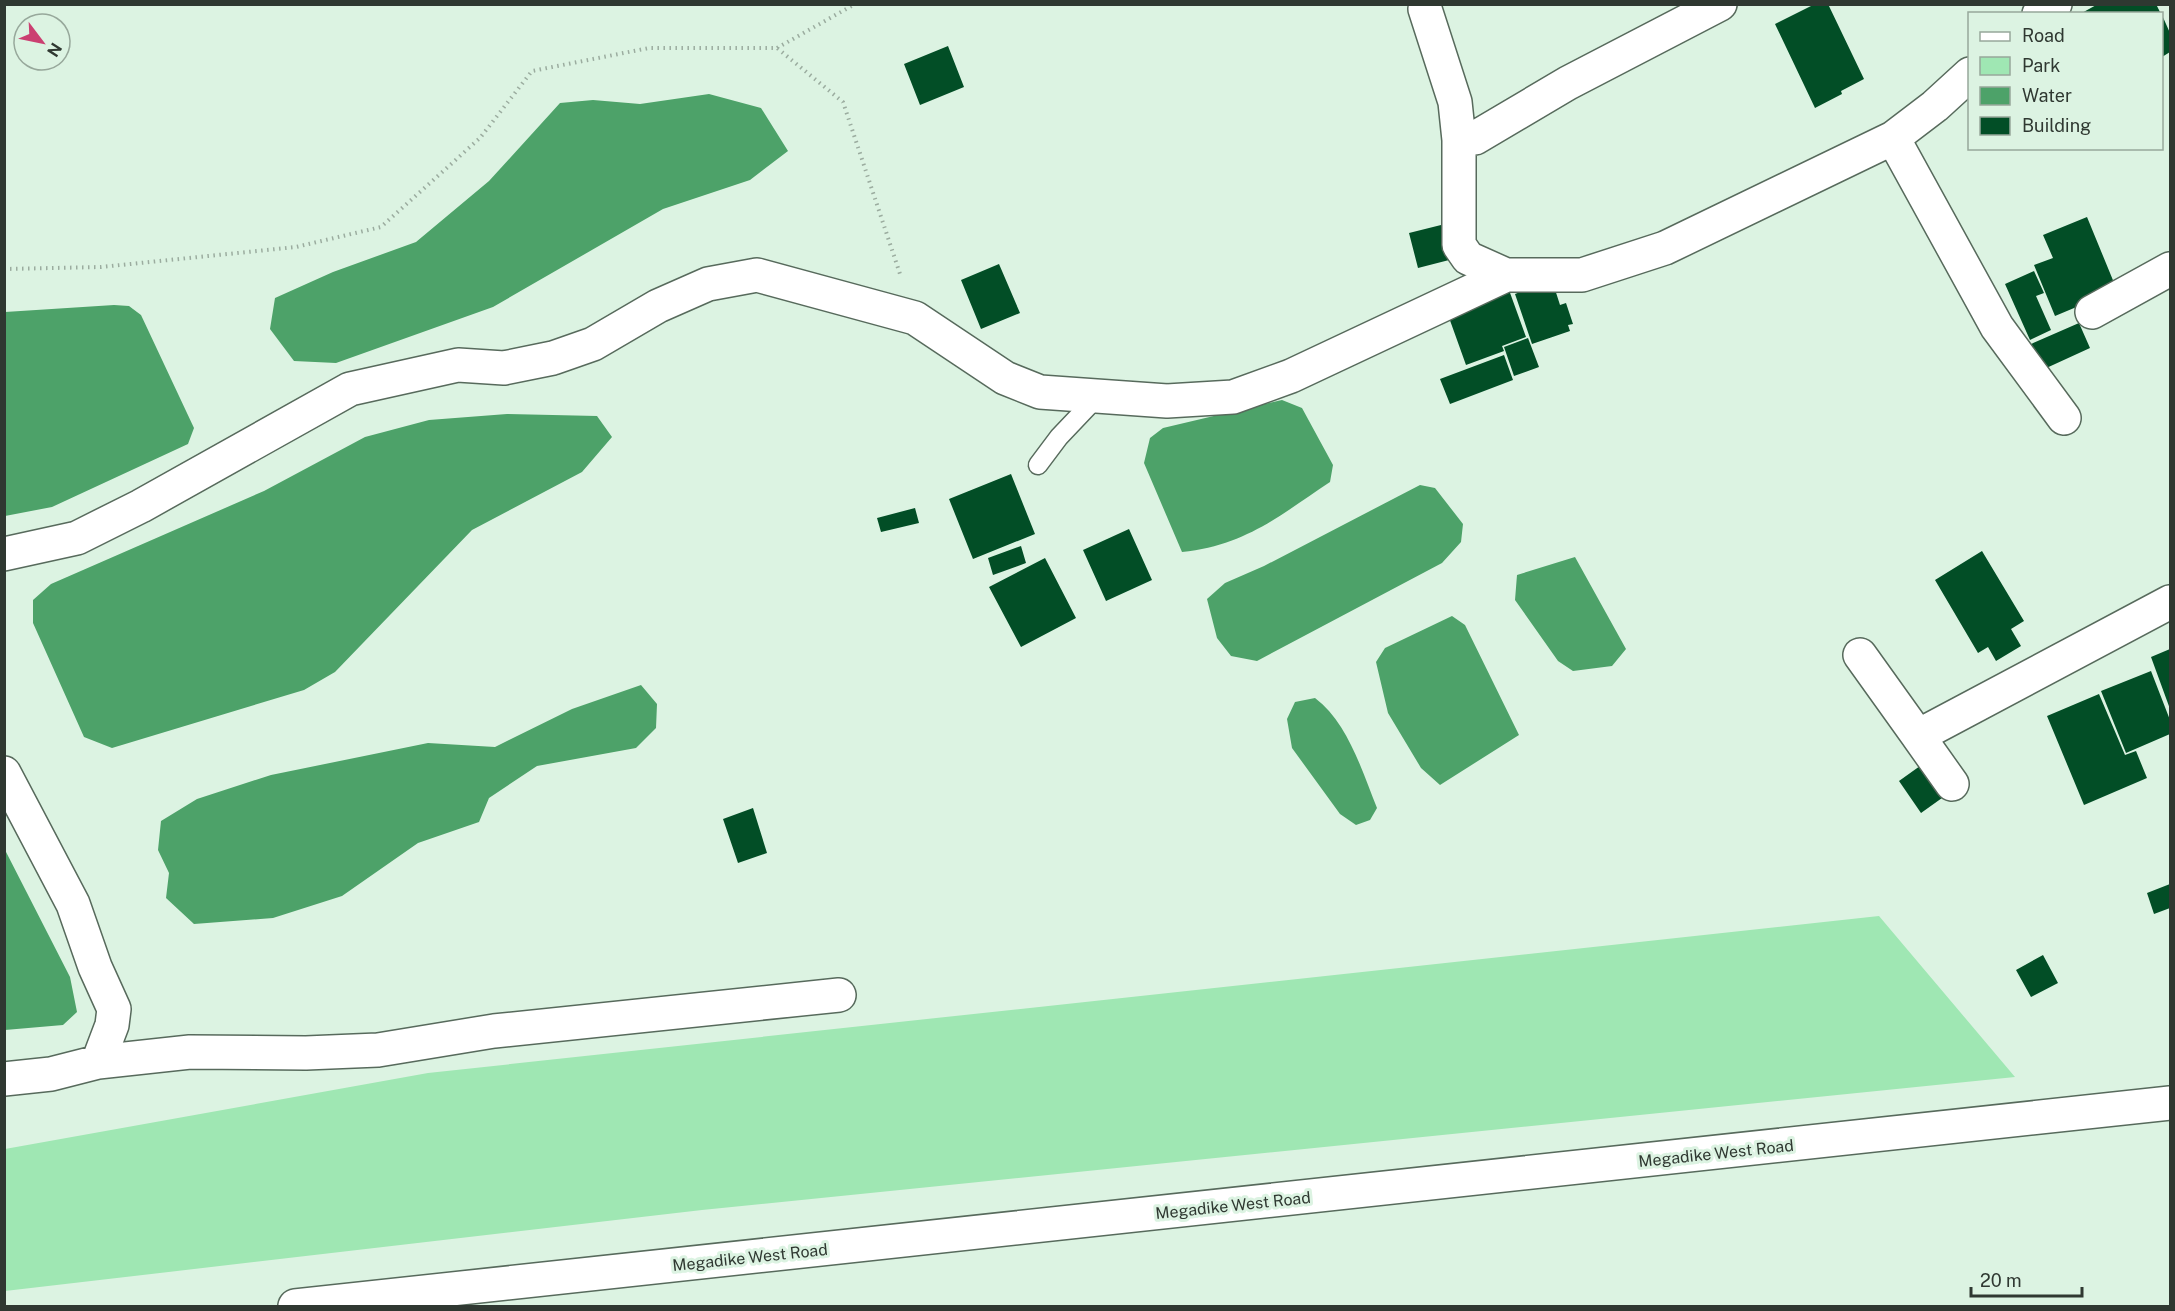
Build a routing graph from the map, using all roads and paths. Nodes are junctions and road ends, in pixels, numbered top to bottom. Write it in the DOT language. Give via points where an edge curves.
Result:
graph roads {
  1 [pos="855,4"];
  2 [pos="1720,4"];
  3 [pos="2055,4"];
  4 [pos="1425,9"];
  5 [pos="2042,12"];
  6 [pos="777,48"];
  7 [pos="1968,76"];
  8 [pos="1893,138"];
  9 [pos="1459,140"];
  10 [pos="4,269"];
  11 [pos="2170,269"];
  12 [pos="1506,275"];
  13 [pos="2092,312"];
  14 [pos="915,318"];
  15 [pos="1097,397"];
  16 [pos="2064,418"];
  17 [pos="1038,465"];
  18 [pos="4,554"];
  19 [pos="2170,602"];
  20 [pos="1860,655"];
  21 [pos="1918,736"];
  22 [pos="4,773"];
  23 [pos="1952,784"];
  24 [pos="839,995"];
  25 [pos="98,1062"];
  26 [pos="4,1079"];
  27 [pos="2170,1103"];
  28 [pos="295,1306"];
  1 -- 6 [label="path"];
  2 -- 9 [label="street" via="1568,83 1475,138"];
  3 -- 5 [label="street"];
  4 -- 9 [label="street" via="1455,102"];
  6 -- 10 [label="path" via="649,48 532,71 480,138 381,227 296,247 101,267"];
  6 -- 14 [label="path" via="843,102"];
  7 -- 8 [label="street"];
  8 -- 12 [label="street" via="1665,248 1582,275"];
  8 -- 16 [label="street" via="1996,327"];
  9 -- 12 [label="street" via="1459,245 1468,258"];
  11 -- 13 [label="street"];
  12 -- 15 [label="street" via="1291,376 1233,397 1167,401"];
  14 -- 15 [label="street" via="1005,378 1040,392"];
  14 -- 18 [label="street" via="757,275 708,284 658,306 593,344 553,358 504,368 458,365 350,389 77,538"];
  15 -- 17 [label="lane"];
  19 -- 21 [label="street"];
  20 -- 21 [label="street"];
  21 -- 23 [label="street"];
  22 -- 25 [label="street" via="73,904 114,1009"];
  24 -- 25 [label="street" via="494,1031 378,1050 190,1052"];
  25 -- 26 [label="street" via="51,1074"];
  27 -- 28 [label="street, Megadike West Road"];
}
